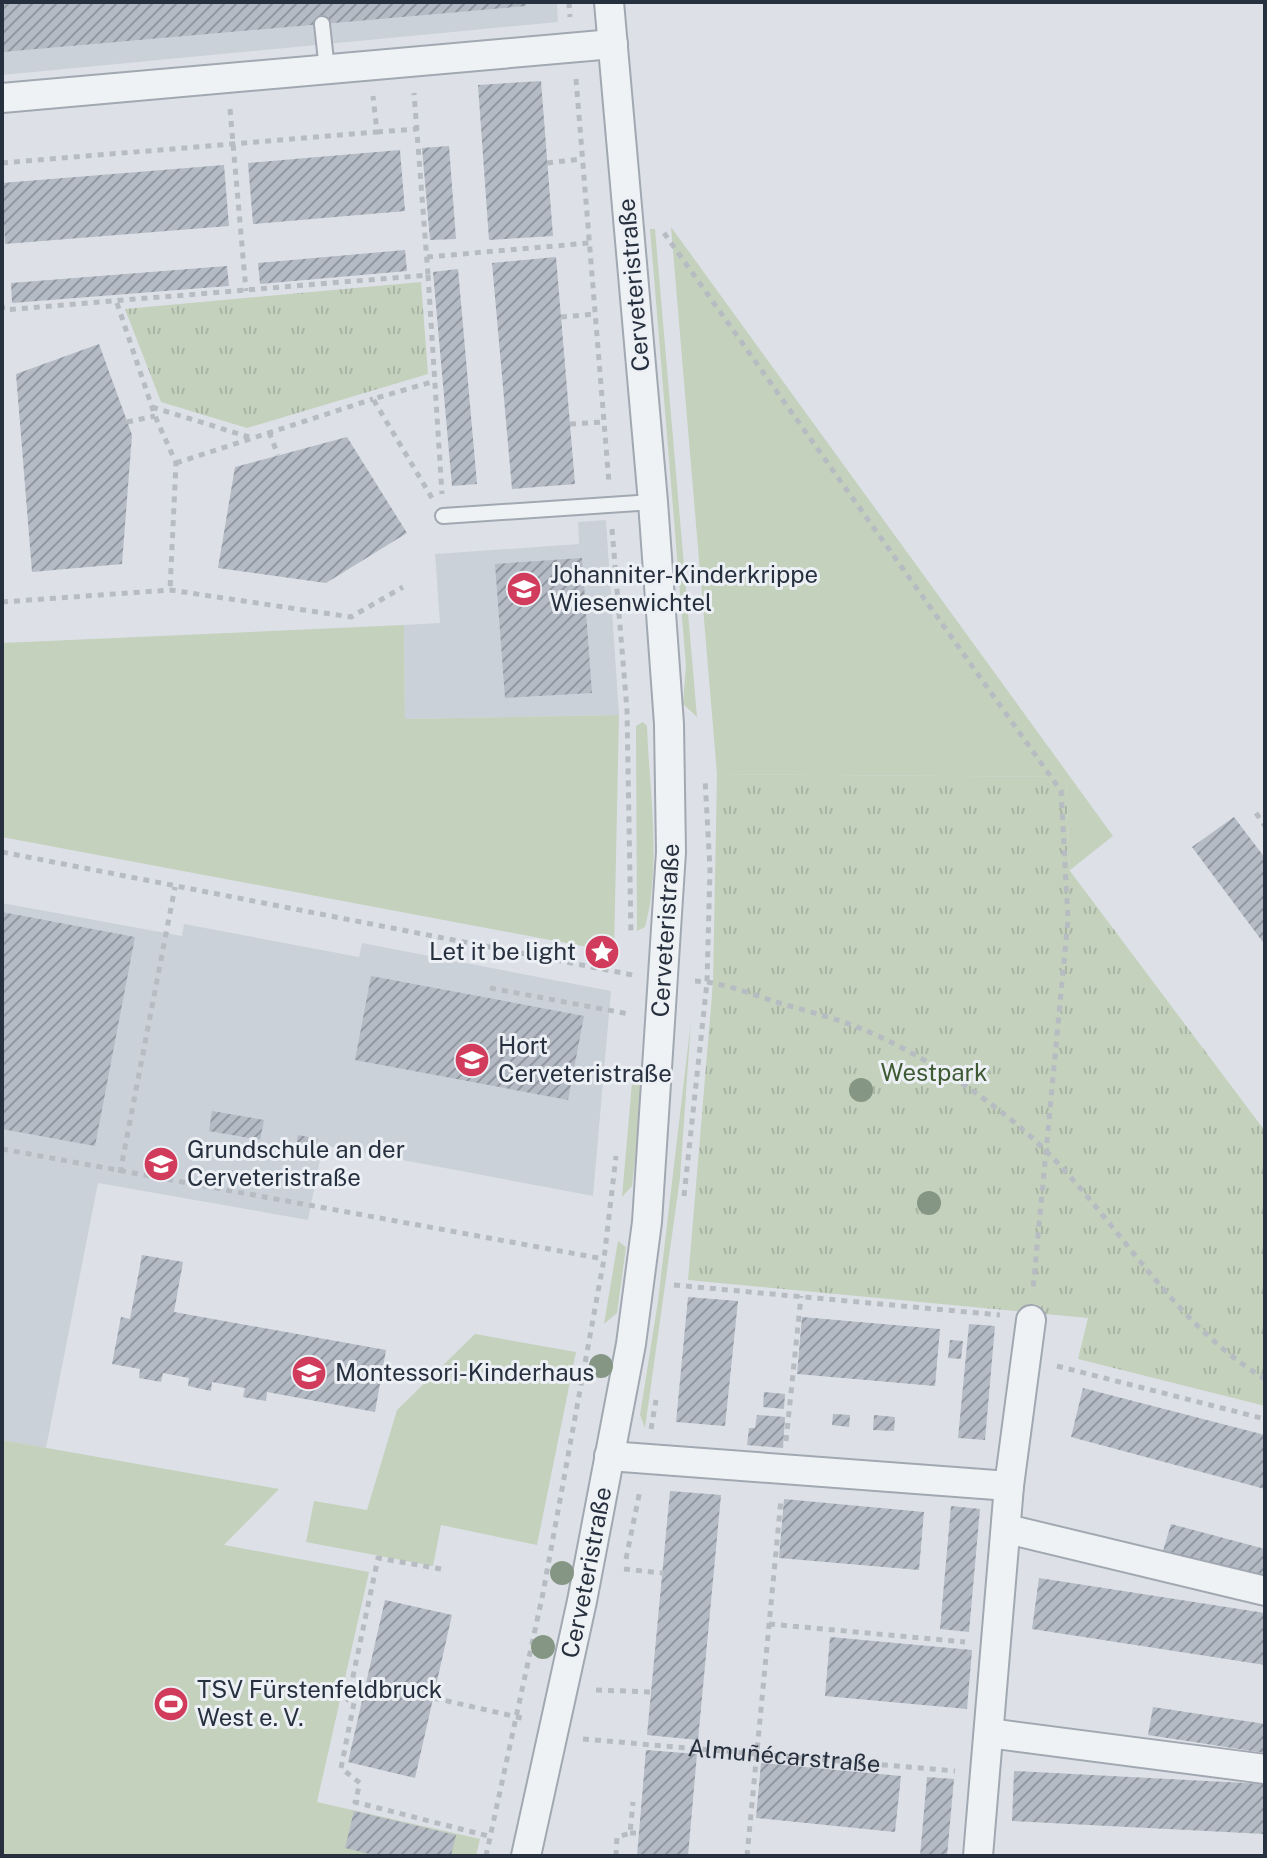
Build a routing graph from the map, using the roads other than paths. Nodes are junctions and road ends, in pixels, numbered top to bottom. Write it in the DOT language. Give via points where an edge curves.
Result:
graph roads {
  1 [pos="609,2"];
  2 [pos="322,24"];
  3 [pos="613,44"];
  4 [pos="327,70"];
  5 [pos="2,98"];
  6 [pos="653,502"];
  7 [pos="443,516"];
  8 [pos="1031,1320"];
  9 [pos="609,1456"];
  10 [pos="1009,1486"];
  11 [pos="1007,1529"];
  12 [pos="1265,1591"];
  13 [pos="989,1733"];
  14 [pos="1265,1769"];
  15 [pos="527,1851"];
  16 [pos="978,1856"];
  1 -- 3 [label="street, Cerveteristraße"];
  2 -- 4 [label="lane"];
  3 -- 4 [label="street"];
  3 -- 6 [label="street, Cerveteristraße"];
  4 -- 5 [label="street"];
  6 -- 7 [label="lane"];
  6 -- 9 [label="street, Cerveteristraße" via="669,724 671,852 647,1222"];
  8 -- 10 [label="street"];
  9 -- 10 [label="street"];
  9 -- 15 [label="street, Cerveteristraße"];
  10 -- 11 [label="street"];
  11 -- 12 [label="street"];
  11 -- 13 [label="street"];
  13 -- 14 [label="street"];
  13 -- 16 [label="street"];
}
